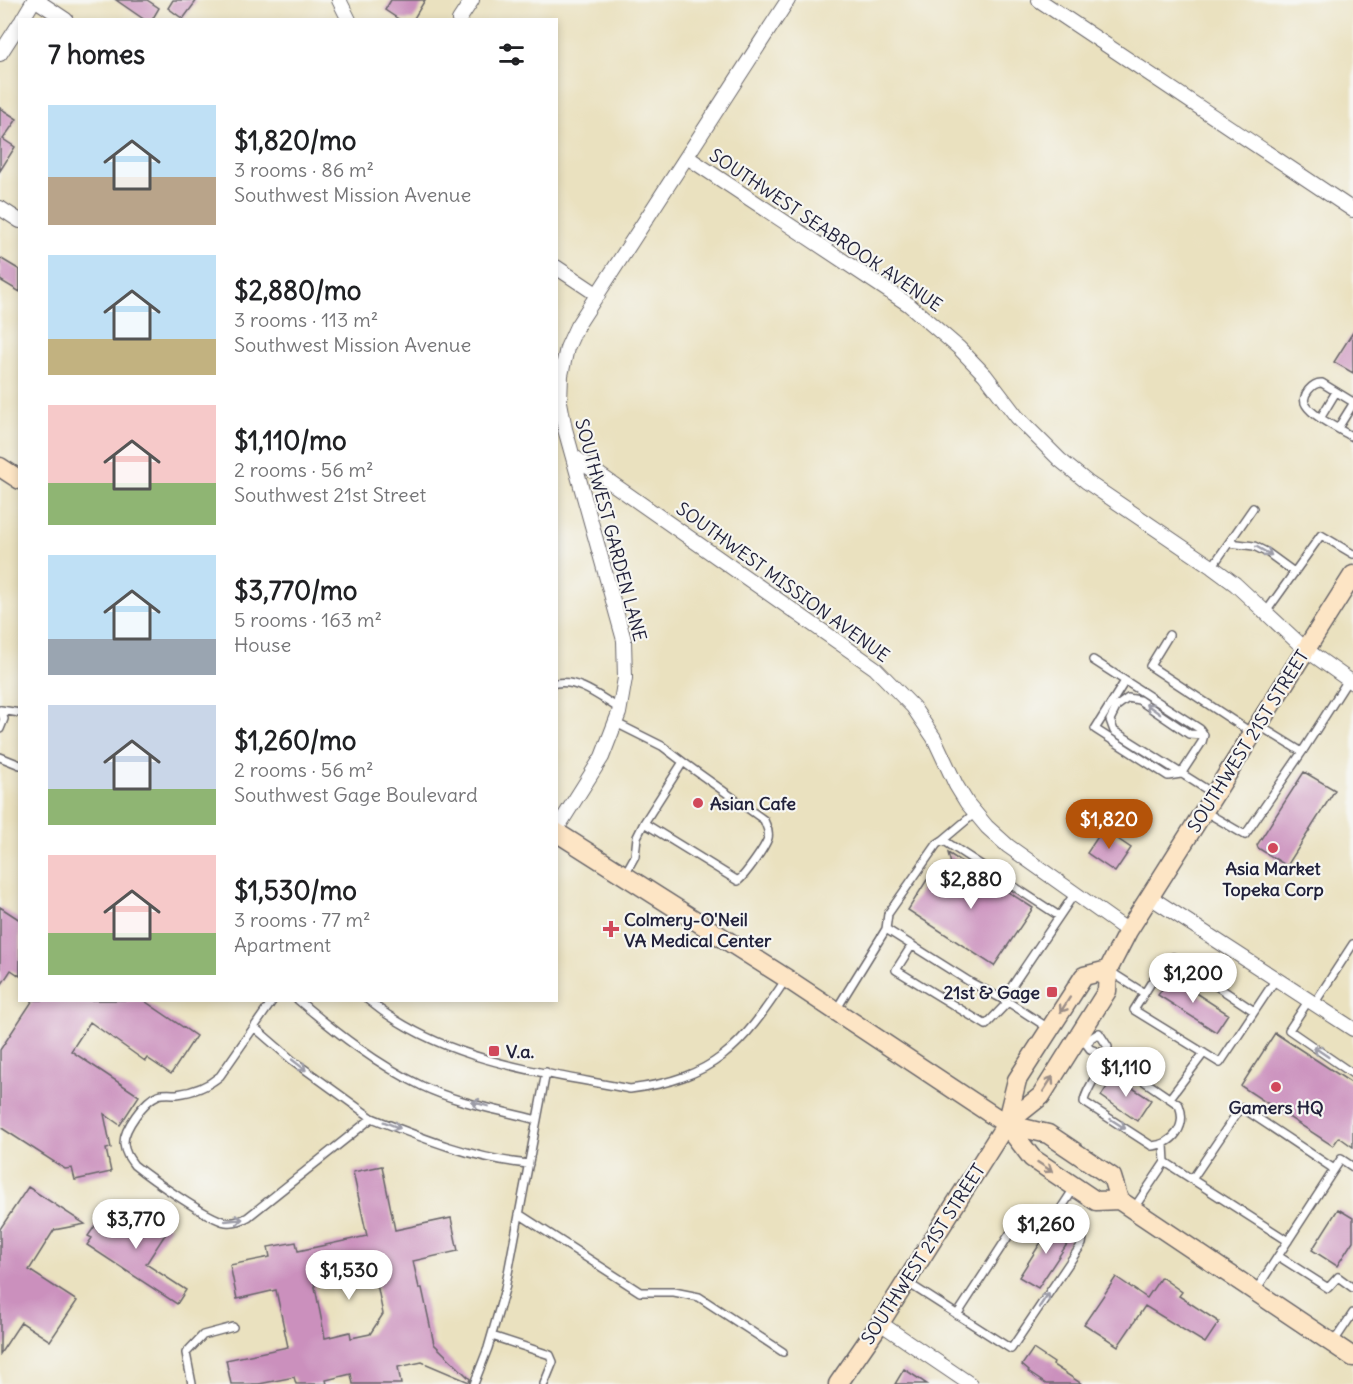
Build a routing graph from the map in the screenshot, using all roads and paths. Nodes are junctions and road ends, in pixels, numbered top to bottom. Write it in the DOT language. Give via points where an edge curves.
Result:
graph roads {
  1 [pos="35,0"];
  2 [pos="339,0"];
  3 [pos="472,0"];
  4 [pos="788,0"];
  5 [pos="1039,0"];
  6 [pos="23,18"];
  7 [pos="63,18"];
  8 [pos="348,18"];
  9 [pos="460,18"];
  10 [pos="18,26"];
  11 [pos="0,54"];
  12 [pos="687,157"];
  13 [pos="0,208"];
  14 [pos="1353,210"];
  15 [pos="18,220"];
  16 [pos="558,268"];
  17 [pos="597,295"];
  18 [pos="1336,392"];
  19 [pos="1353,403"];
  20 [pos="1321,417"];
  21 [pos="1338,428"];
  22 [pos="1353,437"];
  23 [pos="573,456"];
  24 [pos="0,467"];
  25 [pos="18,479"];
  26 [pos="1253,508"];
  27 [pos="1229,543"];
  28 [pos="1353,554"];
  29 [pos="1212,567"];
  30 [pos="1294,572"];
  31 [pos="1353,575"];
  32 [pos="1266,612"];
  33 [pos="1169,635"];
  34 [pos="1305,649"];
  35 [pos="1093,660"];
  36 [pos="1125,681"];
  37 [pos="1351,681"];
  38 [pos="558,683"];
  39 [pos="620,709"];
  40 [pos="0,710"];
  41 [pos="18,713"];
  42 [pos="616,723"];
  43 [pos="0,729"];
  44 [pos="1255,729"];
  45 [pos="1204,735"];
  46 [pos="1302,752"];
  47 [pos="0,757"];
  48 [pos="683,762"];
  49 [pos="18,764"];
  50 [pos="1181,774"];
  51 [pos="1214,794"];
  52 [pos="1203,811"];
  53 [pos="975,813"];
  54 [pos="644,823"];
  55 [pos="558,828"];
  56 [pos="558,832"];
  57 [pos="944,840"];
  58 [pos="624,877"];
  59 [pos="1075,893"];
  60 [pos="1150,897"];
  61 [pos="1059,916"];
  62 [pos="886,929"];
  63 [pos="1128,931"];
  64 [pos="1353,944"];
  65 [pos="912,945"];
  66 [pos="1108,970"];
  67 [pos="786,978"];
  68 [pos="1276,979"];
  69 [pos="1144,993"];
  70 [pos="272,1002"];
  71 [pos="301,1002"];
  72 [pos="371,1002"];
  73 [pos="1008,1002"];
  74 [pos="1311,1002"];
  75 [pos="835,1011"];
  76 [pos="1254,1011"];
  77 [pos="254,1027"];
  78 [pos="1050,1029"];
  79 [pos="1353,1029"];
  80 [pos="1090,1035"];
  81 [pos="1204,1053"];
  82 [pos="1106,1055"];
  83 [pos="546,1072"];
  84 [pos="1353,1074"];
  85 [pos="1170,1098"];
  86 [pos="372,1118"];
  87 [pos="537,1120"];
  88 [pos="1006,1124"];
  89 [pos="1164,1145"];
  90 [pos="1165,1162"];
  91 [pos="529,1164"];
  92 [pos="1353,1167"];
  93 [pos="1334,1169"];
  94 [pos="1193,1178"];
  95 [pos="1075,1187"];
  96 [pos="1126,1204"];
  97 [pos="1058,1213"];
  98 [pos="519,1214"];
  99 [pos="1288,1241"];
  100 [pos="1278,1256"];
  101 [pos="906,1281"];
  102 [pos="1353,1288"];
  103 [pos="1256,1290"];
  104 [pos="1353,1313"];
  105 [pos="957,1315"];
  106 [pos="880,1323"];
  107 [pos="233,1327"];
  108 [pos="492,1336"];
  109 [pos="1333,1344"];
  110 [pos="783,1352"];
  111 [pos="1353,1357"];
  112 [pos="192,1384"];
  113 [pos="474,1384"];
  114 [pos="544,1384"];
  115 [pos="838,1384"];
  116 [pos="970,1384"];
  1 -- 6 [label="street"];
  1 -- 7 [label="street"];
  2 -- 8 [label="street"];
  3 -- 9 [label="street"];
  4 -- 12 [label="street, SOUTHWEST GARDEN LANE"];
  5 -- 14 [label="street"];
  10 -- 11 [label="street"];
  12 -- 17 [label="street, SOUTHWEST GARDEN LANE"];
  12 -- 29 [label="street, SOUTHWEST SEABROOK AVENUE" via="917,311 985,375 1017,417 1060,460"];
  13 -- 15 [label="street"];
  16 -- 17 [label="street"];
  17 -- 23 [label="street, SOUTHWEST GARDEN LANE" via="577,326 561,375 560,402"];
  18 -- 19 [label="lane"];
  18 -- 20 [label="lane"];
  18 -- 20 [label="lane" via="1322,383 1312,384 1304,404"];
  19 -- 21 [label="lane"];
  20 -- 21 [label="lane"];
  21 -- 22 [label="lane"];
  23 -- 39 [label="street, SOUTHWEST GARDEN LANE" via="624,640 625,678"];
  23 -- 53 [label="street, SOUTHWEST MISSION AVENUE" via="875,668 918,715"];
  24 -- 25 [label="main road"];
  26 -- 27 [label="lane"];
  27 -- 29 [label="lane"];
  27 -- 30 [label="lane, one-way" via="1254,546"];
  28 -- 30 [label="lane" via="1321,535"];
  29 -- 32 [label="street, SOUTHWEST SEABROOK AVENUE"];
  30 -- 32 [label="lane"];
  31 -- 34 [label="main road, SOUTHWEST 21ST STREET"];
  32 -- 34 [label="street, SOUTHWEST SEABROOK AVENUE"];
  33 -- 44 [label="lane" via="1150,666"];
  34 -- 37 [label="street, SOUTHWEST SEABROOK AVENUE"];
  34 -- 44 [label="main road, SOUTHWEST 21ST STREET"];
  35 -- 36 [label="lane"];
  36 -- 45 [label="lane"];
  36 -- 50 [label="lane" via="1095,729 1168,776"];
  37 -- 46 [label="lane"];
  38 -- 39 [label="lane" via="583,687"];
  39 -- 42 [label="street, SOUTHWEST GARDEN LANE"];
  40 -- 41 [label="lane"];
  40 -- 43 [label="lane"];
  42 -- 48 [label="lane" via="662,746"];
  42 -- 55 [label="street, SOUTHWEST GARDEN LANE" via="602,757"];
  44 -- 46 [label="lane"];
  44 -- 51 [label="main road, SOUTHWEST 21ST STREET"];
  45 -- 50 [label="lane"];
  45 -- 50 [label="lane, one-way" via="1189,734 1139,700 1128,698 1117,706 1110,720 1113,731"];
  46 -- 52 [label="lane" via="1245,835"];
  47 -- 49 [label="lane"];
  48 -- 54 [label="lane"];
  48 -- 54 [label="lane" via="764,820 768,838 744,876 738,881"];
  50 -- 51 [label="lane"];
  51 -- 52 [label="main road, SOUTHWEST 21ST STREET"];
  52 -- 60 [label="main road, SOUTHWEST 21ST STREET"];
  53 -- 57 [label="lane"];
  53 -- 59 [label="street, SOUTHWEST MISSION AVENUE" via="1008,846"];
  54 -- 58 [label="lane" via="637,837 635,856"];
  56 -- 58 [label="main road"];
  57 -- 61 [label="lane"];
  57 -- 62 [label="lane" via="937,844 888,914"];
  58 -- 67 [label="main road"];
  59 -- 61 [label="lane"];
  59 -- 63 [label="street, SOUTHWEST MISSION AVENUE"];
  60 -- 63 [label="main road, SOUTHWEST 21ST STREET"];
  60 -- 68 [label="street"];
  61 -- 73 [label="lane" via="1006,995"];
  62 -- 65 [label="lane"];
  62 -- 75 [label="lane"];
  63 -- 66 [label="main road, SOUTHWEST 21ST STREET"];
  64 -- 74 [label="lane"];
  65 -- 73 [label="lane"];
  65 -- 73 [label="lane" via="896,970 986,1026"];
  66 -- 69 [label="lane"];
  66 -- 78 [label="main road, SOUTHWEST 21ST STREET, one-way" via="1084,976"];
  66 -- 80 [label="main road, SOUTHWEST 21ST STREET" via="1107,991"];
  67 -- 75 [label="main road"];
  67 -- 83 [label="lane" via="739,1042 712,1063 682,1078 630,1089"];
  68 -- 74 [label="street"];
  68 -- 76 [label="lane"];
  69 -- 76 [label="lane" via="1173,957"];
  69 -- 81 [label="lane" via="1134,1010"];
  70 -- 77 [label="lane"];
  87 -- 71 [label="lane, one-way" via="424,1087 365,1053"];
  72 -- 83 [label="lane" via="437,1044 471,1056"];
  73 -- 78 [label="lane"];
  74 -- 79 [label="street"];
  84 -- 74 [label="lane, one-way" via="1289,1030"];
  75 -- 88 [label="main road"];
  76 -- 81 [label="lane" via="1220,1064"];
  77 -- 86 [label="lane, one-way"];
  77 -- 86 [label="lane, one-way" via="211,1083 195,1091 159,1094 149,1101 128,1128 124,1142 126,1154 141,1170 211,1216 233,1222 248,1217"];
  78 -- 88 [label="main road, SOUTHWEST 21ST STREET" via="1017,1080"];
  80 -- 82 [label="lane" via="1108,1047"];
  80 -- 82 [label="lane" via="1090,1049"];
  88 -- 80 [label="main road, SOUTHWEST 21ST STREET, one-way" via="1041,1096"];
  81 -- 85 [label="lane"];
  82 -- 85 [label="lane"];
  82 -- 89 [label="lane, one-way" via="1084,1102 1152,1146"];
  83 -- 87 [label="lane"];
  85 -- 89 [label="lane" via="1182,1114 1180,1127"];
  86 -- 91 [label="lane, one-way" via="451,1148"];
  87 -- 91 [label="lane"];
  88 -- 95 [label="main road, one-way" via="1032,1158"];
  88 -- 96 [label="main road" via="1048,1134 1112,1177"];
  88 -- 101 [label="main road, SOUTHWEST 21ST STREET"];
  89 -- 90 [label="lane"];
  90 -- 94 [label="lane"];
  90 -- 96 [label="lane"];
  91 -- 98 [label="lane"];
  92 -- 93 [label="lane" via="1341,1159"];
  93 -- 94 [label="lane" via="1241,1107"];
  93 -- 99 [label="lane"];
  94 -- 99 [label="lane"];
  95 -- 96 [label="main road" via="1096,1201"];
  95 -- 97 [label="lane"];
  96 -- 103 [label="main road"];
  97 -- 105 [label="lane" via="1024,1212"];
  105 -- 97 [label="lane, one-way" via="1011,1349 1082,1244 1084,1231"];
  98 -- 108 [label="lane"];
  98 -- 110 [label="lane" via="640,1292 699,1297"];
  99 -- 100 [label="lane"];
  100 -- 102 [label="lane" via="1328,1288 1338,1278"];
  100 -- 103 [label="lane"];
  101 -- 105 [label="lane"];
  101 -- 106 [label="main road, SOUTHWEST 21ST STREET"];
  103 -- 109 [label="main road"];
  104 -- 109 [label="lane"];
  106 -- 115 [label="main road, SOUTHWEST 21ST STREET"];
  106 -- 116 [label="street"];
  107 -- 112 [label="lane" via="203,1335 186,1353"];
  108 -- 113 [label="lane"];
  108 -- 114 [label="lane" via="550,1355 553,1362"];
  109 -- 111 [label="main road"];
}
